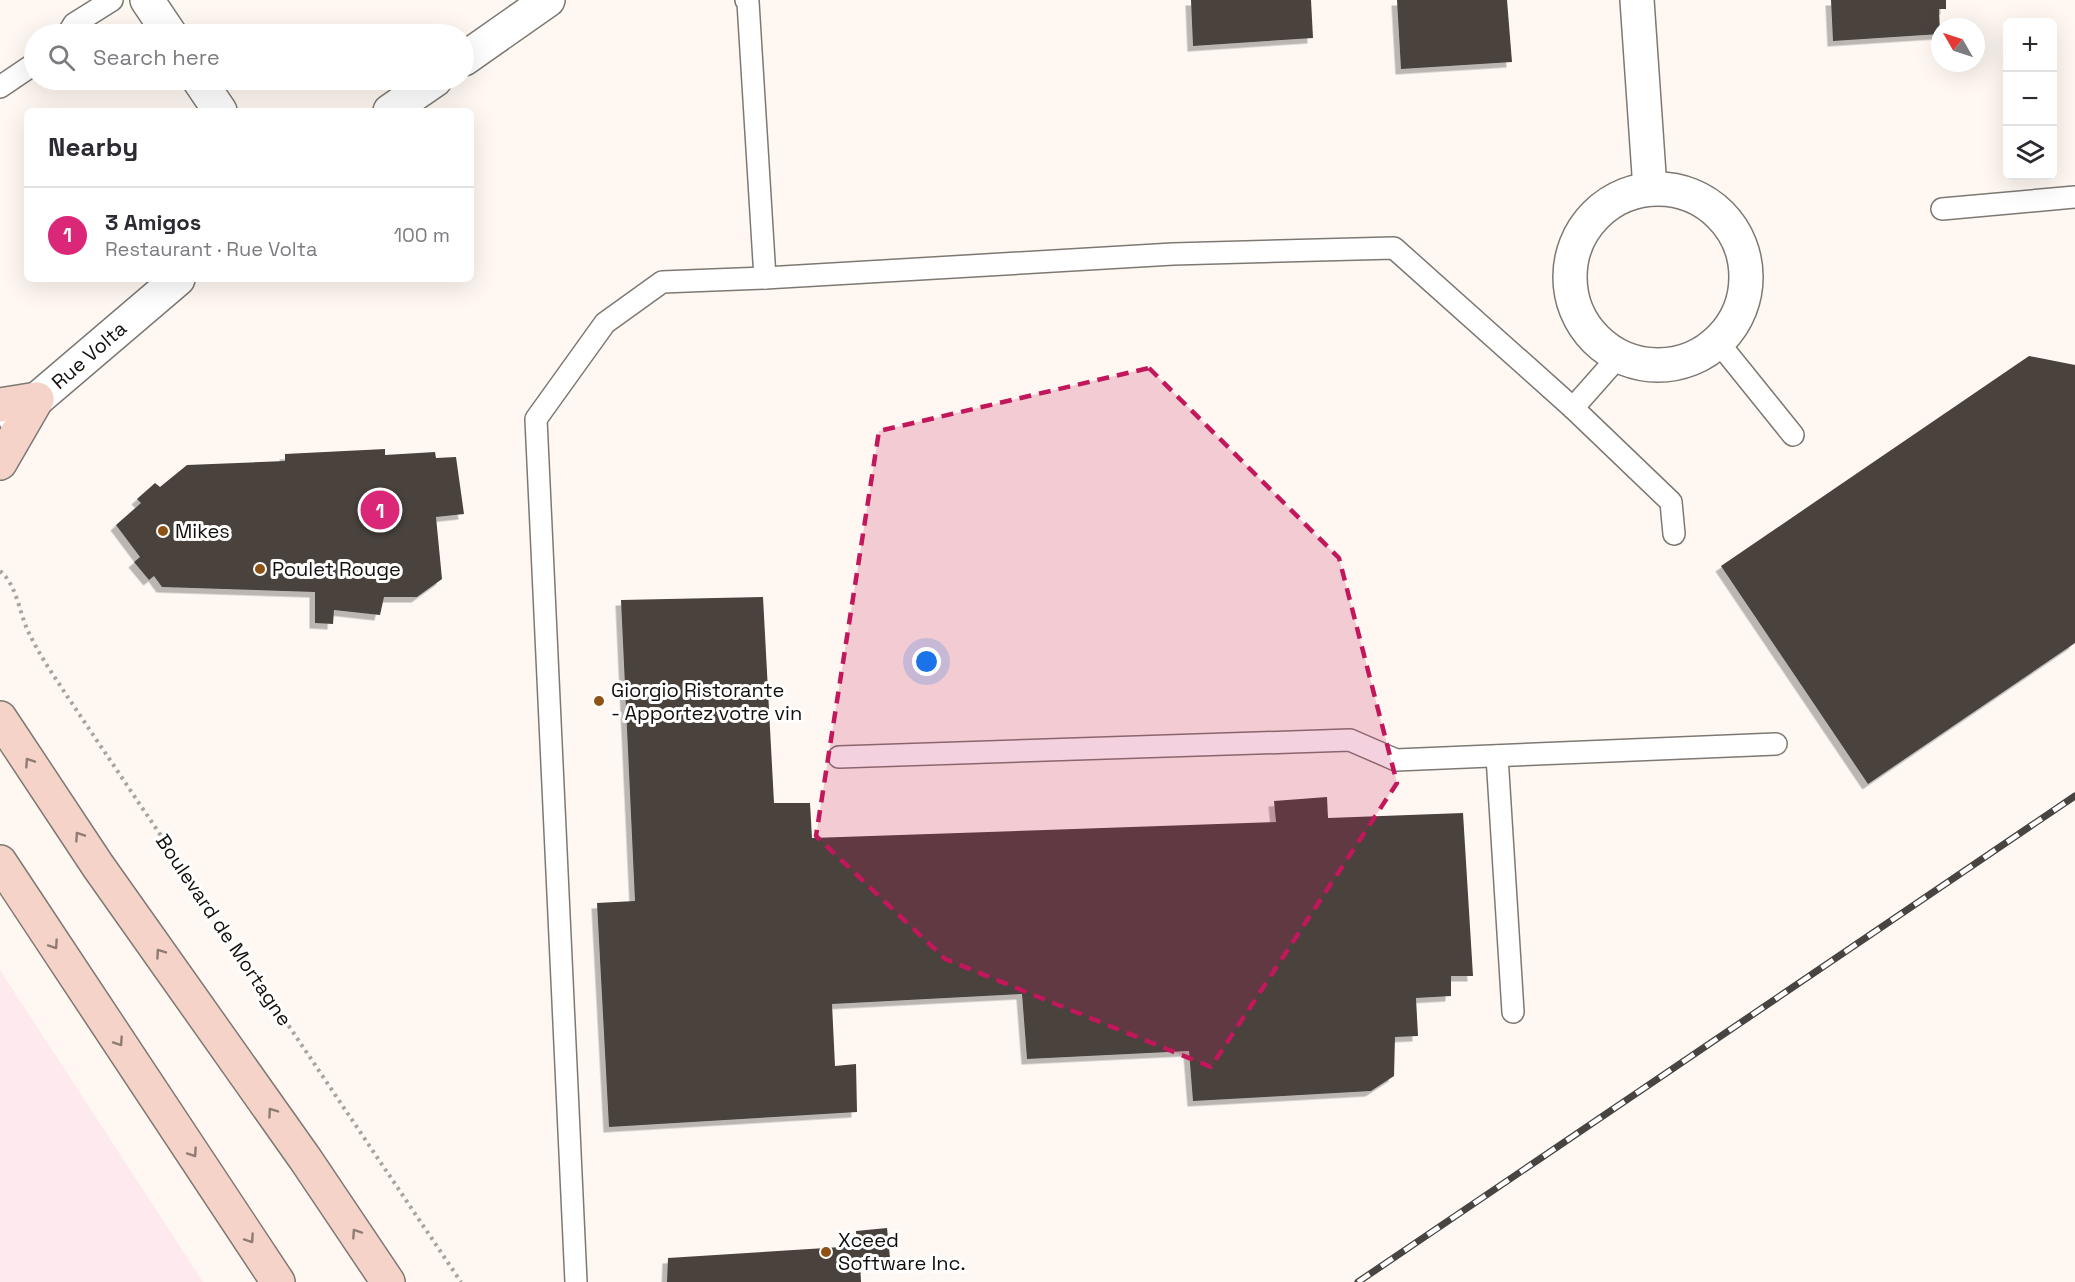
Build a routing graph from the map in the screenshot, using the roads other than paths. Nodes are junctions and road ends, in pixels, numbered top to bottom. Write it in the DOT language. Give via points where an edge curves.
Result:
graph roads {
  1 [pos="112,0"];
  2 [pos="147,0"];
  3 [pos="548,0"];
  4 [pos="746,0"];
  5 [pos="1637,0"];
  6 [pos="75,24"];
  7 [pos="163,24"];
  8 [pos="474,52"];
  9 [pos="24,71"];
  10 [pos="0,87"];
  11 [pos="206,90"];
  12 [pos="420,90"];
  13 [pos="218,108"];
  14 [pos="394,108"];
  15 [pos="1650,189"];
  16 [pos="2075,197"];
  17 [pos="1942,209"];
  18 [pos="765,278"];
  19 [pos="174,282"];
  20 [pos="1718,342"];
  21 [pos="1619,356"];
  22 [pos="37,399"];
  23 [pos="0,405"];
  24 [pos="1573,408"];
  25 [pos="0,430"];
  26 [pos="1793,435"];
  27 [pos="0,463"];
  28 [pos="1674,534"];
  29 [pos="0,718"];
  30 [pos="1776,744"];
  31 [pos="1497,756"];
  32 [pos="839,757"];
  33 [pos="0,862"];
  34 [pos="1513,1012"];
  35 [pos="278,1282"];
  36 [pos="388,1282"];
  37 [pos="576,1282"];
  1 -- 6 [label="lane"];
  2 -- 7 [label="street"];
  3 -- 8 [label="street"];
  4 -- 18 [label="lane"];
  5 -- 15 [label="street"];
  9 -- 10 [label="lane"];
  11 -- 13 [label="street"];
  12 -- 14 [label="street"];
  15 -- 20 [label="street" via="1679,191 1705,202 1727,221 1742,246 1747,274 1743,302 1731,329"];
  15 -- 21 [label="street" via="1621,196 1596,213 1579,237 1570,266 1571,296 1582,324 1602,346"];
  16 -- 17 [label="lane"];
  18 -- 24 [label="lane" via="1173,254 1394,248"];
  18 -- 37 [label="lane" via="662,282 605,322 536,419"];
  19 -- 22 [label="street, Rue Volta"];
  20 -- 21 [label="street" via="1685,362 1656,366"];
  20 -- 26 [label="lane"];
  21 -- 24 [label="lane"];
  22 -- 23 [label="main road"];
  22 -- 25 [label="street, Rue Volta"];
  22 -- 27 [label="main road"];
  24 -- 28 [label="lane" via="1671,502"];
  36 -- 29 [label="main road, one-way"];
  30 -- 31 [label="lane"];
  31 -- 32 [label="lane" via="1396,760 1350,740"];
  31 -- 34 [label="lane"];
  33 -- 35 [label="main road, one-way"];
}
